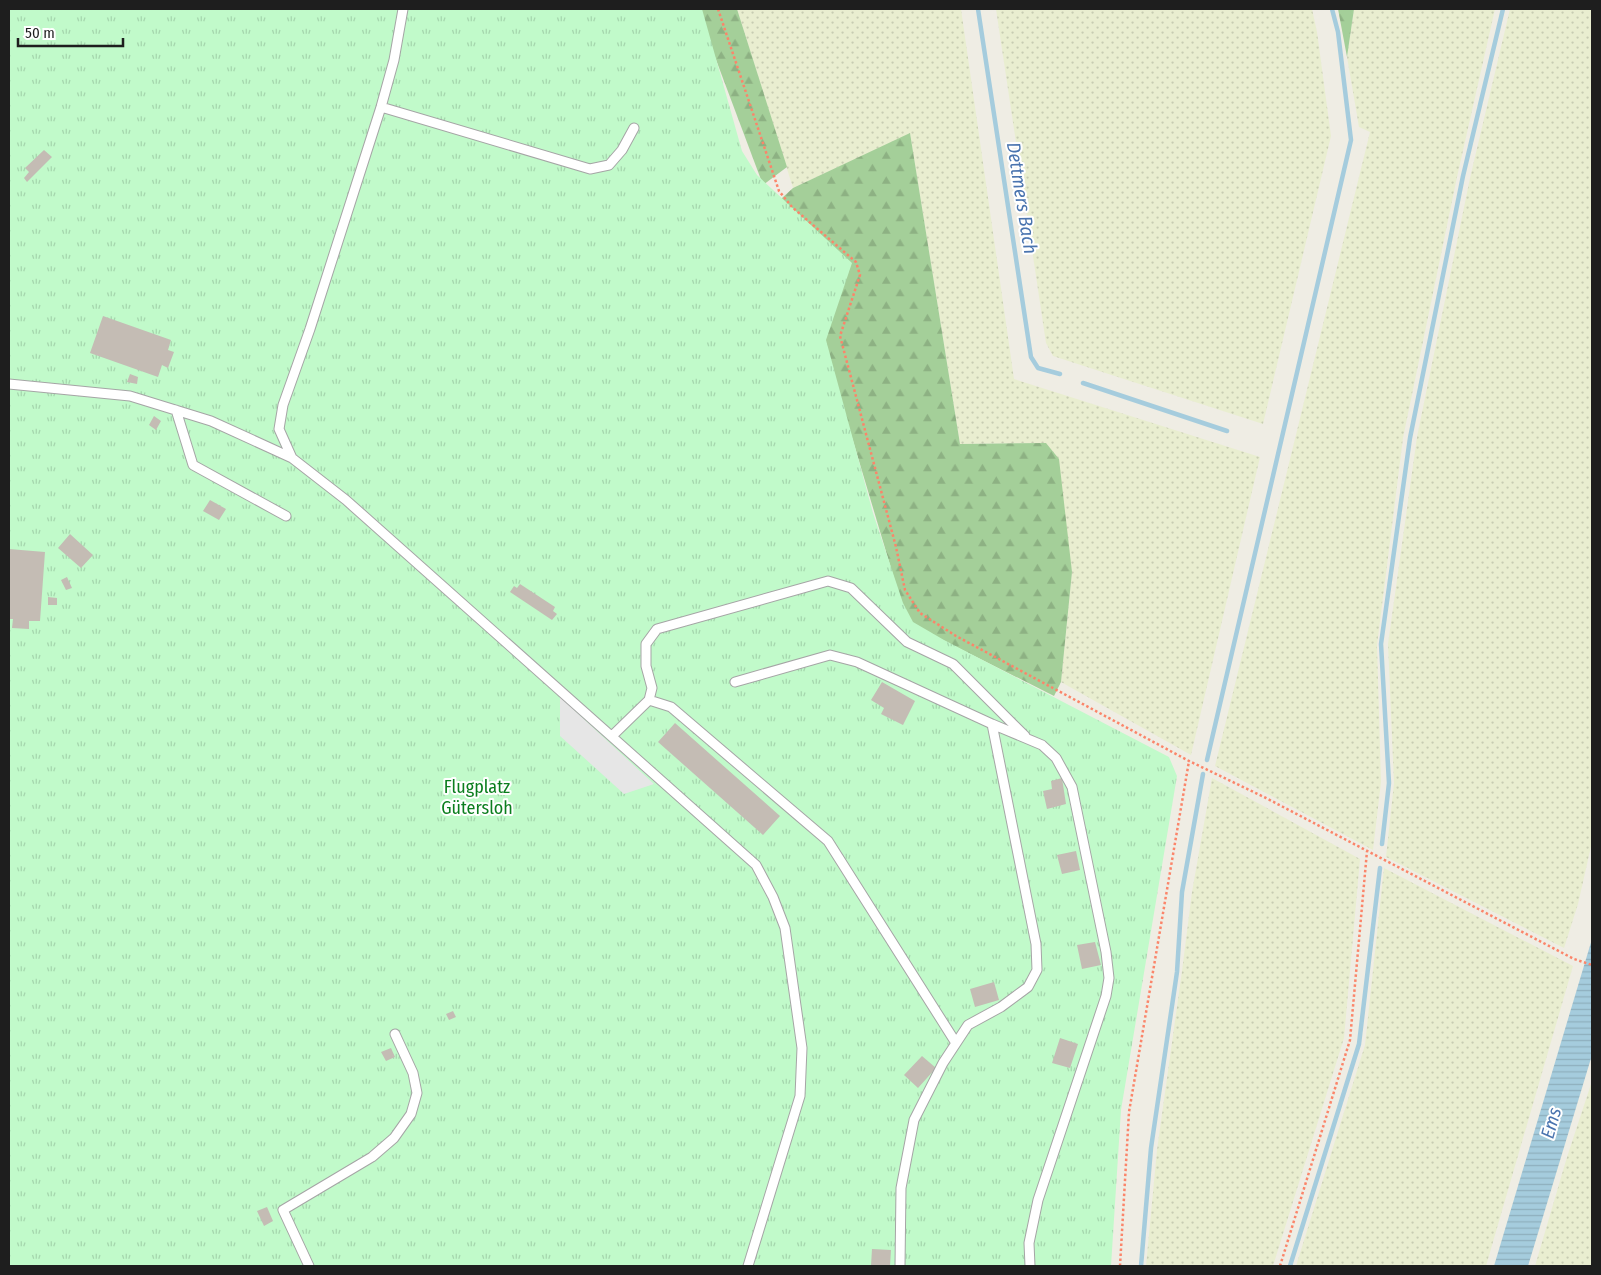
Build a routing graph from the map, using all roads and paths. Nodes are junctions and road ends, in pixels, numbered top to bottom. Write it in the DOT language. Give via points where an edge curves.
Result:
graph roads {
  1 [pos="403,9"];
  2 [pos="718,9"];
  3 [pos="381,107"];
  4 [pos="634,128"];
  5 [pos="9,384"];
  6 [pos="176,410"];
  7 [pos="292,458"];
  8 [pos="286,516"];
  9 [pos="735,682"];
  10 [pos="649,700"];
  11 [pos="992,724"];
  12 [pos="612,736"];
  13 [pos="1029,739"];
  14 [pos="1189,761"];
  15 [pos="1367,851"];
  16 [pos="1592,964"];
  17 [pos="395,1034"];
  18 [pos="956,1043"];
  19 [pos="309,1266"];
  20 [pos="748,1266"];
  21 [pos="900,1266"];
  22 [pos="1030,1266"];
  23 [pos="1120,1266"];
  24 [pos="1280,1266"];
  1 -- 3 [label="lane"];
  2 -- 14 [label="path" via="779,190 792,207 856,262 860,275 840,336 896,547 904,590 920,613 956,636"];
  3 -- 4 [label="lane" via="590,169 609,165"];
  3 -- 7 [label="lane" via="283,405 279,429"];
  5 -- 6 [label="lane" via="130,396"];
  6 -- 7 [label="lane" via="211,421"];
  6 -- 8 [label="lane" via="192,465"];
  7 -- 12 [label="lane" via="346,500"];
  9 -- 11 [label="lane" via="830,656 857,662"];
  10 -- 12 [label="lane"];
  10 -- 13 [label="lane" via="652,688 646,666 646,644 657,629 828,581 850,588 907,642 952,664"];
  10 -- 18 [label="lane" via="671,707 828,841"];
  11 -- 13 [label="lane"];
  11 -- 18 [label="lane" via="1036,944 1036,970 1028,987 968,1025"];
  12 -- 20 [label="lane" via="756,865 785,928 802,1048 800,1096"];
  13 -- 22 [label="lane" via="1042,745 1056,758 1072,787 1109,978 1106,996 1038,1200 1029,1243"];
  14 -- 15 [label="path"];
  14 -- 23 [label="path" via="1129,1112"];
  15 -- 16 [label="path" via="1574,958"];
  15 -- 24 [label="path" via="1350,1040"];
  17 -- 19 [label="lane" via="413,1073 417,1093 411,1114 394,1138 372,1157 283,1210"];
  18 -- 21 [label="lane" via="914,1120 901,1188"];
}
